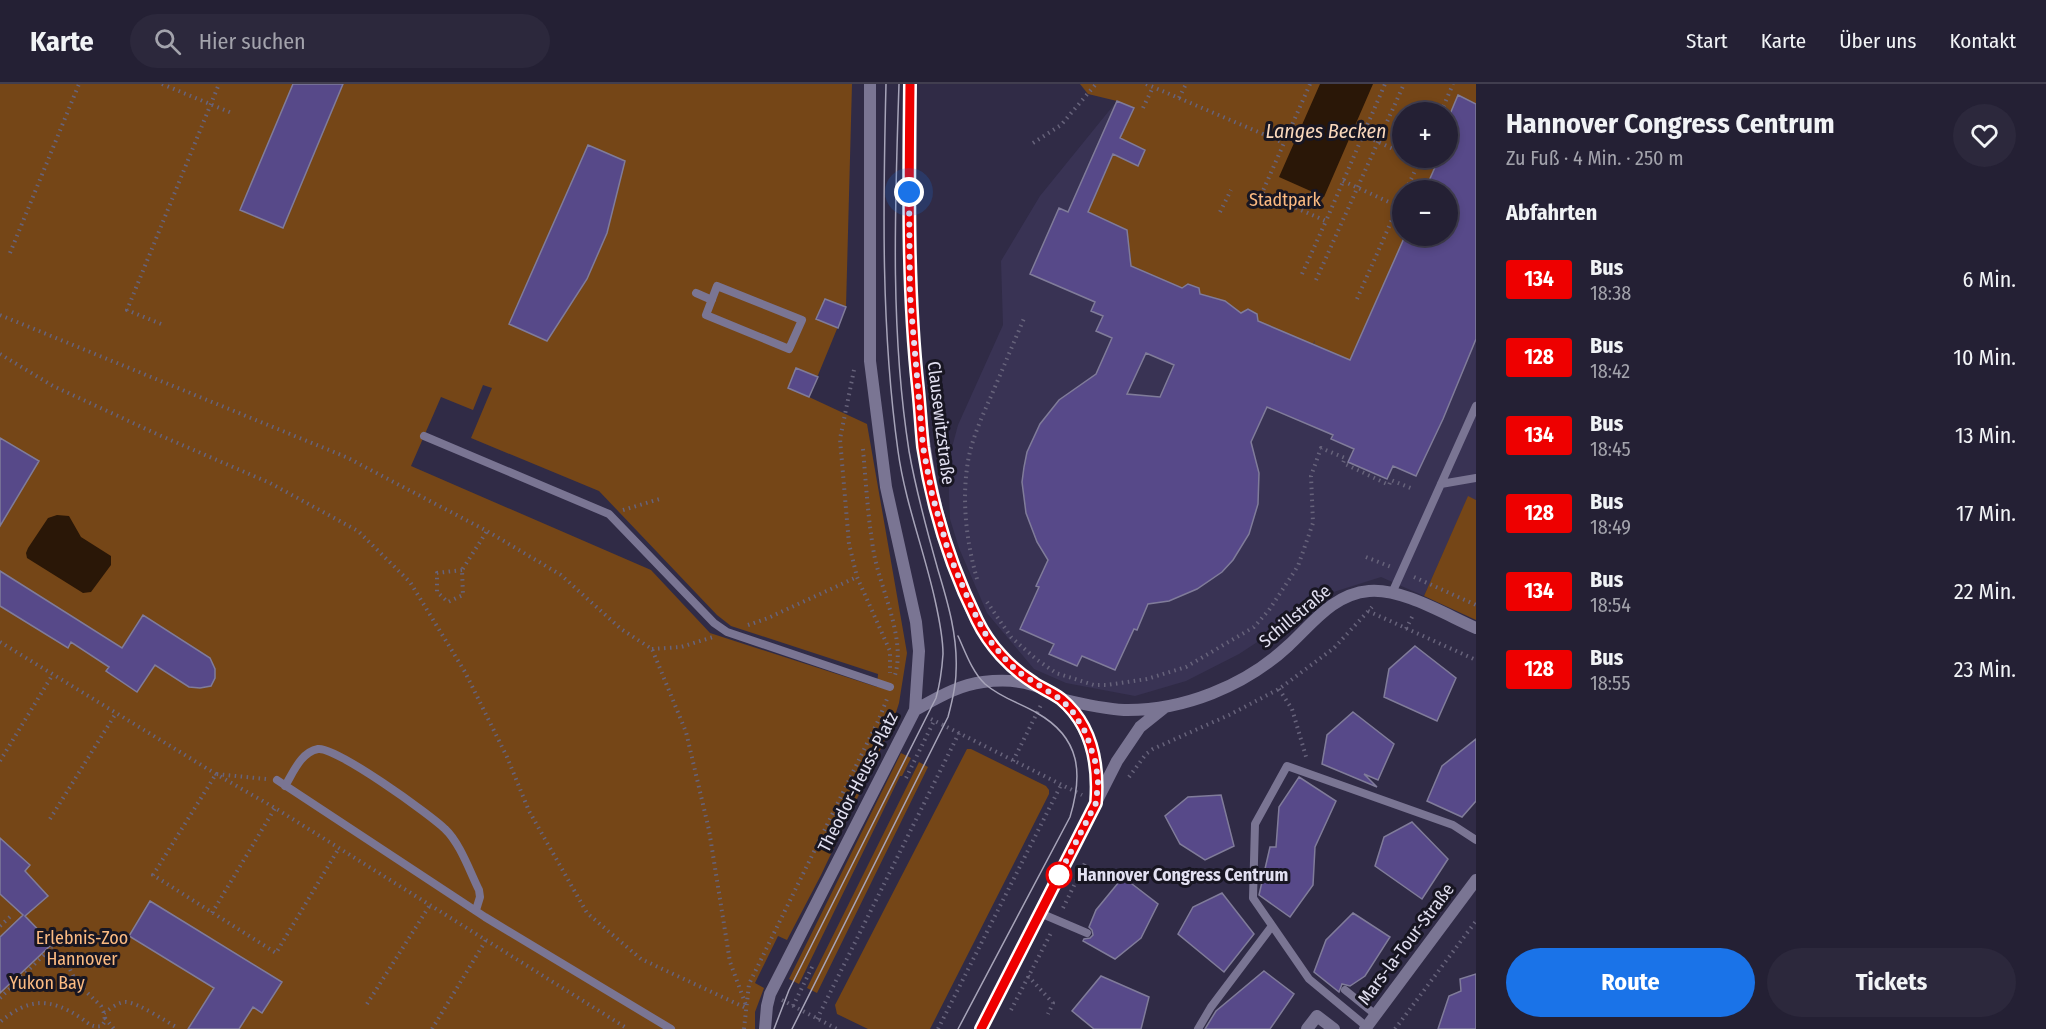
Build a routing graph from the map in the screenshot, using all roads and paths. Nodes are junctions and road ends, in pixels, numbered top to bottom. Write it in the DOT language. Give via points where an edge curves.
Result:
graph roads {
  1 [pos="79,84"];
  2 [pos="162,84"];
  3 [pos="219,84"];
  4 [pos="870,84"];
  5 [pos="910,84"];
  6 [pos="1096,84"];
  7 [pos="1146,84"];
  8 [pos="1186,84"];
  9 [pos="1310,84"];
  10 [pos="1385,84"];
  11 [pos="1404,84"];
  12 [pos="1453,84"];
  13 [pos="1153,87"];
  14 [pos="1179,98"];
  15 [pos="1445,102"];
  16 [pos="210,104"];
  17 [pos="1143,108"];
  18 [pos="234,114"];
  19 [pos="1363,135"];
  20 [pos="1378,142"];
  21 [pos="1034,143"];
  22 [pos="1284,143"];
  23 [pos="1392,148"];
  24 [pos="1343,181"];
  25 [pos="1358,187"];
  26 [pos="1231,190"];
  27 [pos="1392,203"];
  28 [pos="1220,212"];
  29 [pos="1326,221"];
  30 [pos="1392,224"];
  31 [pos="10,253"];
  32 [pos="1302,274"];
  33 [pos="1316,280"];
  34 [pos="696,293"];
  35 [pos="1357,299"];
  36 [pos="712,300"];
  37 [pos="0,315"];
  38 [pos="1025,316"];
  39 [pos="160,324"];
  40 [pos="0,354"];
  41 [pos="858,382"];
  42 [pos="1476,406"];
  43 [pos="424,435"];
  44 [pos="862,439"];
  45 [pos="1476,478"];
  46 [pos="1441,484"];
  47 [pos="1413,489"];
  48 [pos="663,498"];
  49 [pos="609,514"];
  50 [pos="487,531"];
  51 [pos="1366,557"];
  52 [pos="462,570"];
  53 [pos="1402,571"];
  54 [pos="857,578"];
  55 [pos="979,583"];
  56 [pos="1392,593"];
  57 [pos="982,594"];
  58 [pos="1476,605"];
  59 [pos="1476,628"];
  60 [pos="727,632"];
  61 [pos="0,642"];
  62 [pos="652,649"];
  63 [pos="1476,660"];
  64 [pos="53,674"];
  65 [pos="891,687"];
  66 [pos="1279,689"];
  67 [pos="1048,691"];
  68 [pos="887,696"];
  69 [pos="1060,699"];
  70 [pos="1168,705"];
  71 [pos="915,710"];
  72 [pos="116,713"];
  73 [pos="934,721"];
  74 [pos="0,761"];
  75 [pos="1012,761"];
  76 [pos="216,774"];
  77 [pos="1312,775"];
  78 [pos="906,778"];
  79 [pos="277,780"];
  80 [pos="1126,783"];
  81 [pos="285,786"];
  82 [pos="1096,803"];
  83 [pos="275,808"];
  84 [pos="50,819"];
  85 [pos="1476,840"];
  86 [pos="339,848"];
  87 [pos="1087,861"];
  88 [pos="1476,880"];
  89 [pos="430,905"];
  90 [pos="476,910"];
  91 [pos="212,912"];
  92 [pos="1040,913"];
  93 [pos="12,915"];
  94 [pos="1476,921"];
  95 [pos="1057,922"];
  96 [pos="0,926"];
  97 [pos="1272,926"];
  98 [pos="1087,933"];
  99 [pos="486,940"];
  100 [pos="814,963"];
  101 [pos="1028,976"];
  102 [pos="1345,990"];
  103 [pos="770,994"];
  104 [pos="0,998"];
  105 [pos="367,1004"];
  106 [pos="793,1006"];
  107 [pos="747,1008"];
  108 [pos="1048,1014"];
  109 [pos="104,1015"];
  110 [pos="1376,1015"];
  111 [pos="817,1018"];
  112 [pos="1006,1018"];
  113 [pos="0,1022"];
  114 [pos="766,1025"];
  115 [pos="92,1027"];
  116 [pos="178,1028"];
  117 [pos="1366,1028"];
  118 [pos="114,1029"];
  119 [pos="432,1029"];
  120 [pos="628,1029"];
  121 [pos="672,1029"];
  122 [pos="744,1029"];
  123 [pos="837,1029"];
  124 [pos="938,1029"];
  125 [pos="981,1029"];
  126 [pos="1198,1029"];
  127 [pos="1306,1029"];
  128 [pos="1334,1029"];
  129 [pos="1395,1029"];
  1 -- 31 [label="path"];
  2 -- 16 [label="path"];
  3 -- 16 [label="path"];
  4 -- 71 [label="street" via="870,361 886,487 916,622 919,651"];
  5 -- 67 [label="street, Clausewitzstraße" via="910,295 923,447 932,494 949,554 987,637 1017,671"];
  6 -- 21 [label="path" via="1061,125"];
  7 -- 13 [label="path"];
  8 -- 14 [label="path"];
  9 -- 22 [label="path"];
  10 -- 19 [label="path"];
  11 -- 20 [label="path"];
  12 -- 15 [label="path"];
  13 -- 14 [label="path"];
  13 -- 17 [label="path"];
  14 -- 22 [label="path"];
  16 -- 18 [label="path"];
  16 -- 39 [label="path" via="127,310"];
  19 -- 20 [label="path"];
  19 -- 24 [label="path"];
  20 -- 23 [label="path"];
  20 -- 25 [label="path"];
  22 -- 29 [label="path" via="1262,193"];
  24 -- 25 [label="path"];
  24 -- 29 [label="path"];
  25 -- 27 [label="path"];
  25 -- 33 [label="path"];
  26 -- 28 [label="path"];
  29 -- 32 [label="path"];
  30 -- 35 [label="path"];
  34 -- 36 [label="lane"];
  36 -- 36 [label="lane" via="717,286 802,320 789,349 706,315"];
  37 -- 50 [label="path" via="346,457"];
  38 -- 55 [label="path" via="981,420 967,468 966,526"];
  40 -- 107 [label="path" via="53,386 270,483 358,531 410,582 465,672 529,811 587,913 641,959"];
  41 -- 54 [label="path" via="856,360 840,439 849,544"];
  42 -- 46 [label="lane"];
  43 -- 49 [label="lane"];
  44 -- 65 [label="path" via="875,556 898,653"];
  45 -- 46 [label="lane"];
  46 -- 53 [label="lane"];
  47 -- 57 [label="path" via="1391,480 1389,484 1343,463 1345,459 1322,448 1311,476 1313,523 1298,566 1269,610 1254,627 1232,641 1186,667 1147,680 1094,685 1056,673 1011,637"];
  48 -- 49 [label="path"];
  49 -- 60 [label="lane"];
  50 -- 52 [label="path"];
  50 -- 62 [label="path" via="561,575 621,629"];
  51 -- 53 [label="path"];
  52 -- 52 [label="path" via="463,595 448,602 437,592 437,573"];
  53 -- 56 [label="lane"];
  53 -- 58 [label="path"];
  54 -- 60 [label="path"];
  54 -- 65 [label="path" via="890,651"];
  56 -- 59 [label="street, Schillstraße"];
  56 -- 70 [label="street, Schillstraße" via="1371,590 1339,600 1252,674 1207,695"];
  60 -- 62 [label="path" via="681,647"];
  60 -- 65 [label="lane"];
  61 -- 64 [label="path"];
  62 -- 107 [label="path" via="686,732 709,830 730,962"];
  63 -- 66 [label="path" via="1367,611 1334,648"];
  64 -- 72 [label="path"];
  64 -- 74 [label="path"];
  66 -- 77 [label="path" via="1292,709"];
  66 -- 80 [label="path" via="1153,748"];
  67 -- 69 [label="street, Theodor-Heuss-Platz"];
  67 -- 71 [label="street, Theodor-Heuss-Platz" via="1015,682 983,682 954,689"];
  67 -- 75 [label="path"];
  68 -- 107 [label="path" via="749,984"];
  69 -- 70 [label="street, Schillstraße" via="1124,710"];
  69 -- 82 [label="street, Theodor-Heuss-Platz" via="1080,722 1091,746 1098,783"];
  70 -- 82 [label="street, Schillstraße" via="1140,727"];
  71 -- 103 [label="street, Theodor-Heuss-Platz"];
  72 -- 76 [label="path"];
  72 -- 84 [label="path"];
  73 -- 78 [label="path"];
  75 -- 111 [label="path" via="959,733"];
  75 -- 124 [label="path" via="1061,785"];
  76 -- 79 [label="path"];
  76 -- 83 [label="path"];
  76 -- 91 [label="path" via="153,875"];
  77 -- 85 [label="lane" via="1453,825"];
  77 -- 97 [label="lane" via="1287,766 1255,824 1252,898"];
  79 -- 81 [label="lane"];
  81 -- 90 [label="lane"];
  81 -- 90 [label="lane" via="301,760 318,749 357,765 452,837 479,890"];
  82 -- 92 [label="street, Theodor-Heuss-Platz"];
  83 -- 86 [label="path"];
  83 -- 91 [label="path"];
  86 -- 89 [label="path"];
  86 -- 91 [label="path" via="276,953"];
  87 -- 95 [label="path"];
  88 -- 110 [label="street, Mars-la-Tour-Straße"];
  89 -- 99 [label="path"];
  89 -- 105 [label="path"];
  90 -- 121 [label="lane"];
  92 -- 95 [label="lane"];
  92 -- 125 [label="street, Theodor-Heuss-Platz"];
  93 -- 96 [label="path"];
  94 -- 129 [label="path"];
  95 -- 98 [label="lane"];
  95 -- 101 [label="path"];
  97 -- 117 [label="lane" via="1309,979"];
  97 -- 126 [label="lane"];
  99 -- 119 [label="path"];
  99 -- 120 [label="path"];
  100 -- 106 [label="path"];
  101 -- 108 [label="path" via="1053,1003"];
  101 -- 112 [label="path"];
  102 -- 110 [label="lane"];
  103 -- 106 [label="path"];
  103 -- 114 [label="street, Theodor-Heuss-Platz"];
  104 -- 109 [label="path" via="52,947"];
  106 -- 111 [label="path"];
  107 -- 122 [label="path"];
  109 -- 115 [label="path" via="102,1026"];
  109 -- 116 [label="path" via="126,1002"];
  109 -- 118 [label="path"];
  110 -- 117 [label="street, Mars-la-Tour-Straße"];
  111 -- 123 [label="path"];
  113 -- 115 [label="path" via="13,1011 34,1003 48,1003 70,1011"];
  127 -- 128 [label="street" via="1317,1016"];
}
